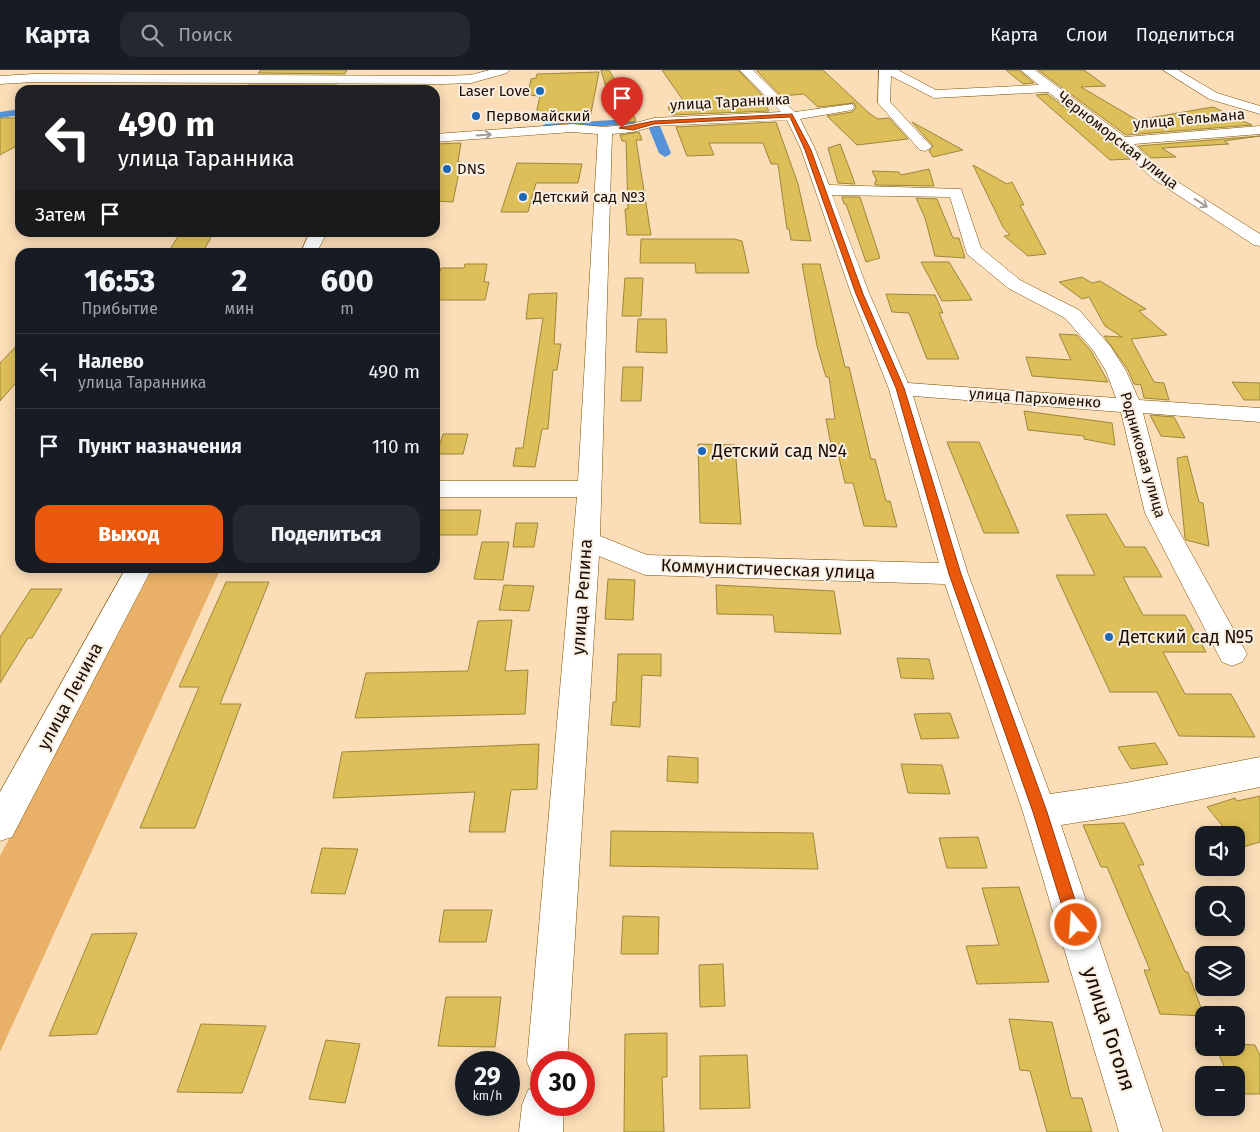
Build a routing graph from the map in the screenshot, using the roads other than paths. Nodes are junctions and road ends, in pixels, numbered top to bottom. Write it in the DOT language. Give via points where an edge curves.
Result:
graph roads {
  1 [pos="503,70"];
  2 [pos="746,70"];
  3 [pos="885,70"];
  4 [pos="889,70"];
  5 [pos="1027,70"];
  6 [pos="1169,70"];
  7 [pos="0,80"];
  8 [pos="403,80"];
  9 [pos="28,85"];
  10 [pos="40,85"];
  11 [pos="1052,88"];
  12 [pos="847,107"];
  13 [pos="1260,110"];
  14 [pos="792,116"];
  15 [pos="1260,130"];
  16 [pos="605,131"];
  17 [pos="440,138"];
  18 [pos="1122,141"];
  19 [pos="925,147"];
  20 [pos="823,190"];
  21 [pos="1260,241"];
  22 [pos="900,388"];
  23 [pos="1130,405"];
  24 [pos="1260,415"];
  25 [pos="440,488"];
  26 [pos="589,489"];
  27 [pos="587,541"];
  28 [pos="136,573"];
  29 [pos="955,574"];
  30 [pos="1232,654"];
  31 [pos="1260,772"];
  32 [pos="1040,812"];
  33 [pos="0,825"];
  34 [pos="548,1051"];
  35 [pos="543,1116"];
  36 [pos="541,1132"];
  37 [pos="1141,1132"];
  1 -- 8 [label="street" via="470,79"];
  2 -- 14 [label="street, улица Гоголя"];
  3 -- 19 [label="street" via="884,103"];
  4 -- 11 [label="street" via="934,94"];
  5 -- 11 [label="street, Черноморская улица"];
  6 -- 13 [label="street, улица Тельмана" via="1213,96"];
  7 -- 9 [label="street"];
  8 -- 10 [label="street" via="94,79"];
  11 -- 18 [label="street, Черноморская улица"];
  12 -- 14 [label="street, улица Таранника"];
  14 -- 16 [label="street, улица Таранника" via="654,122"];
  14 -- 20 [label="street, улица Гоголя"];
  15 -- 18 [label="street, улица Тельмана"];
  17 -- 16 [label="street, улица Таранника, one-way" via="572,128"];
  16 -- 26 [label="street, улица Репина"];
  18 -- 21 [label="street, Черноморская улица, one-way" via="1157,175"];
  20 -- 22 [label="street, улица Гоголя" via="860,294"];
  20 -- 23 [label="street, Родниковая улица" via="956,192 973,250 1014,284 1072,314 1101,346"];
  22 -- 23 [label="street, улица Пархоменко"];
  22 -- 29 [label="street, улица Гоголя"];
  23 -- 24 [label="street, улица Пархоменко"];
  23 -- 30 [label="street, Родниковая улица" via="1157,514"];
  25 -- 26 [label="street"];
  26 -- 27 [label="street, улица Репина"];
  27 -- 29 [label="street, Коммунистическая улица" via="645,565"];
  27 -- 34 [label="street, улица Репина"];
  28 -- 33 [label="street, улица Ленина"];
  29 -- 32 [label="street, улица Гоголя"];
  31 -- 32 [label="street"];
  32 -- 37 [label="street, улица Гоголя"];
  35 -- 36 [label="street"];
}
